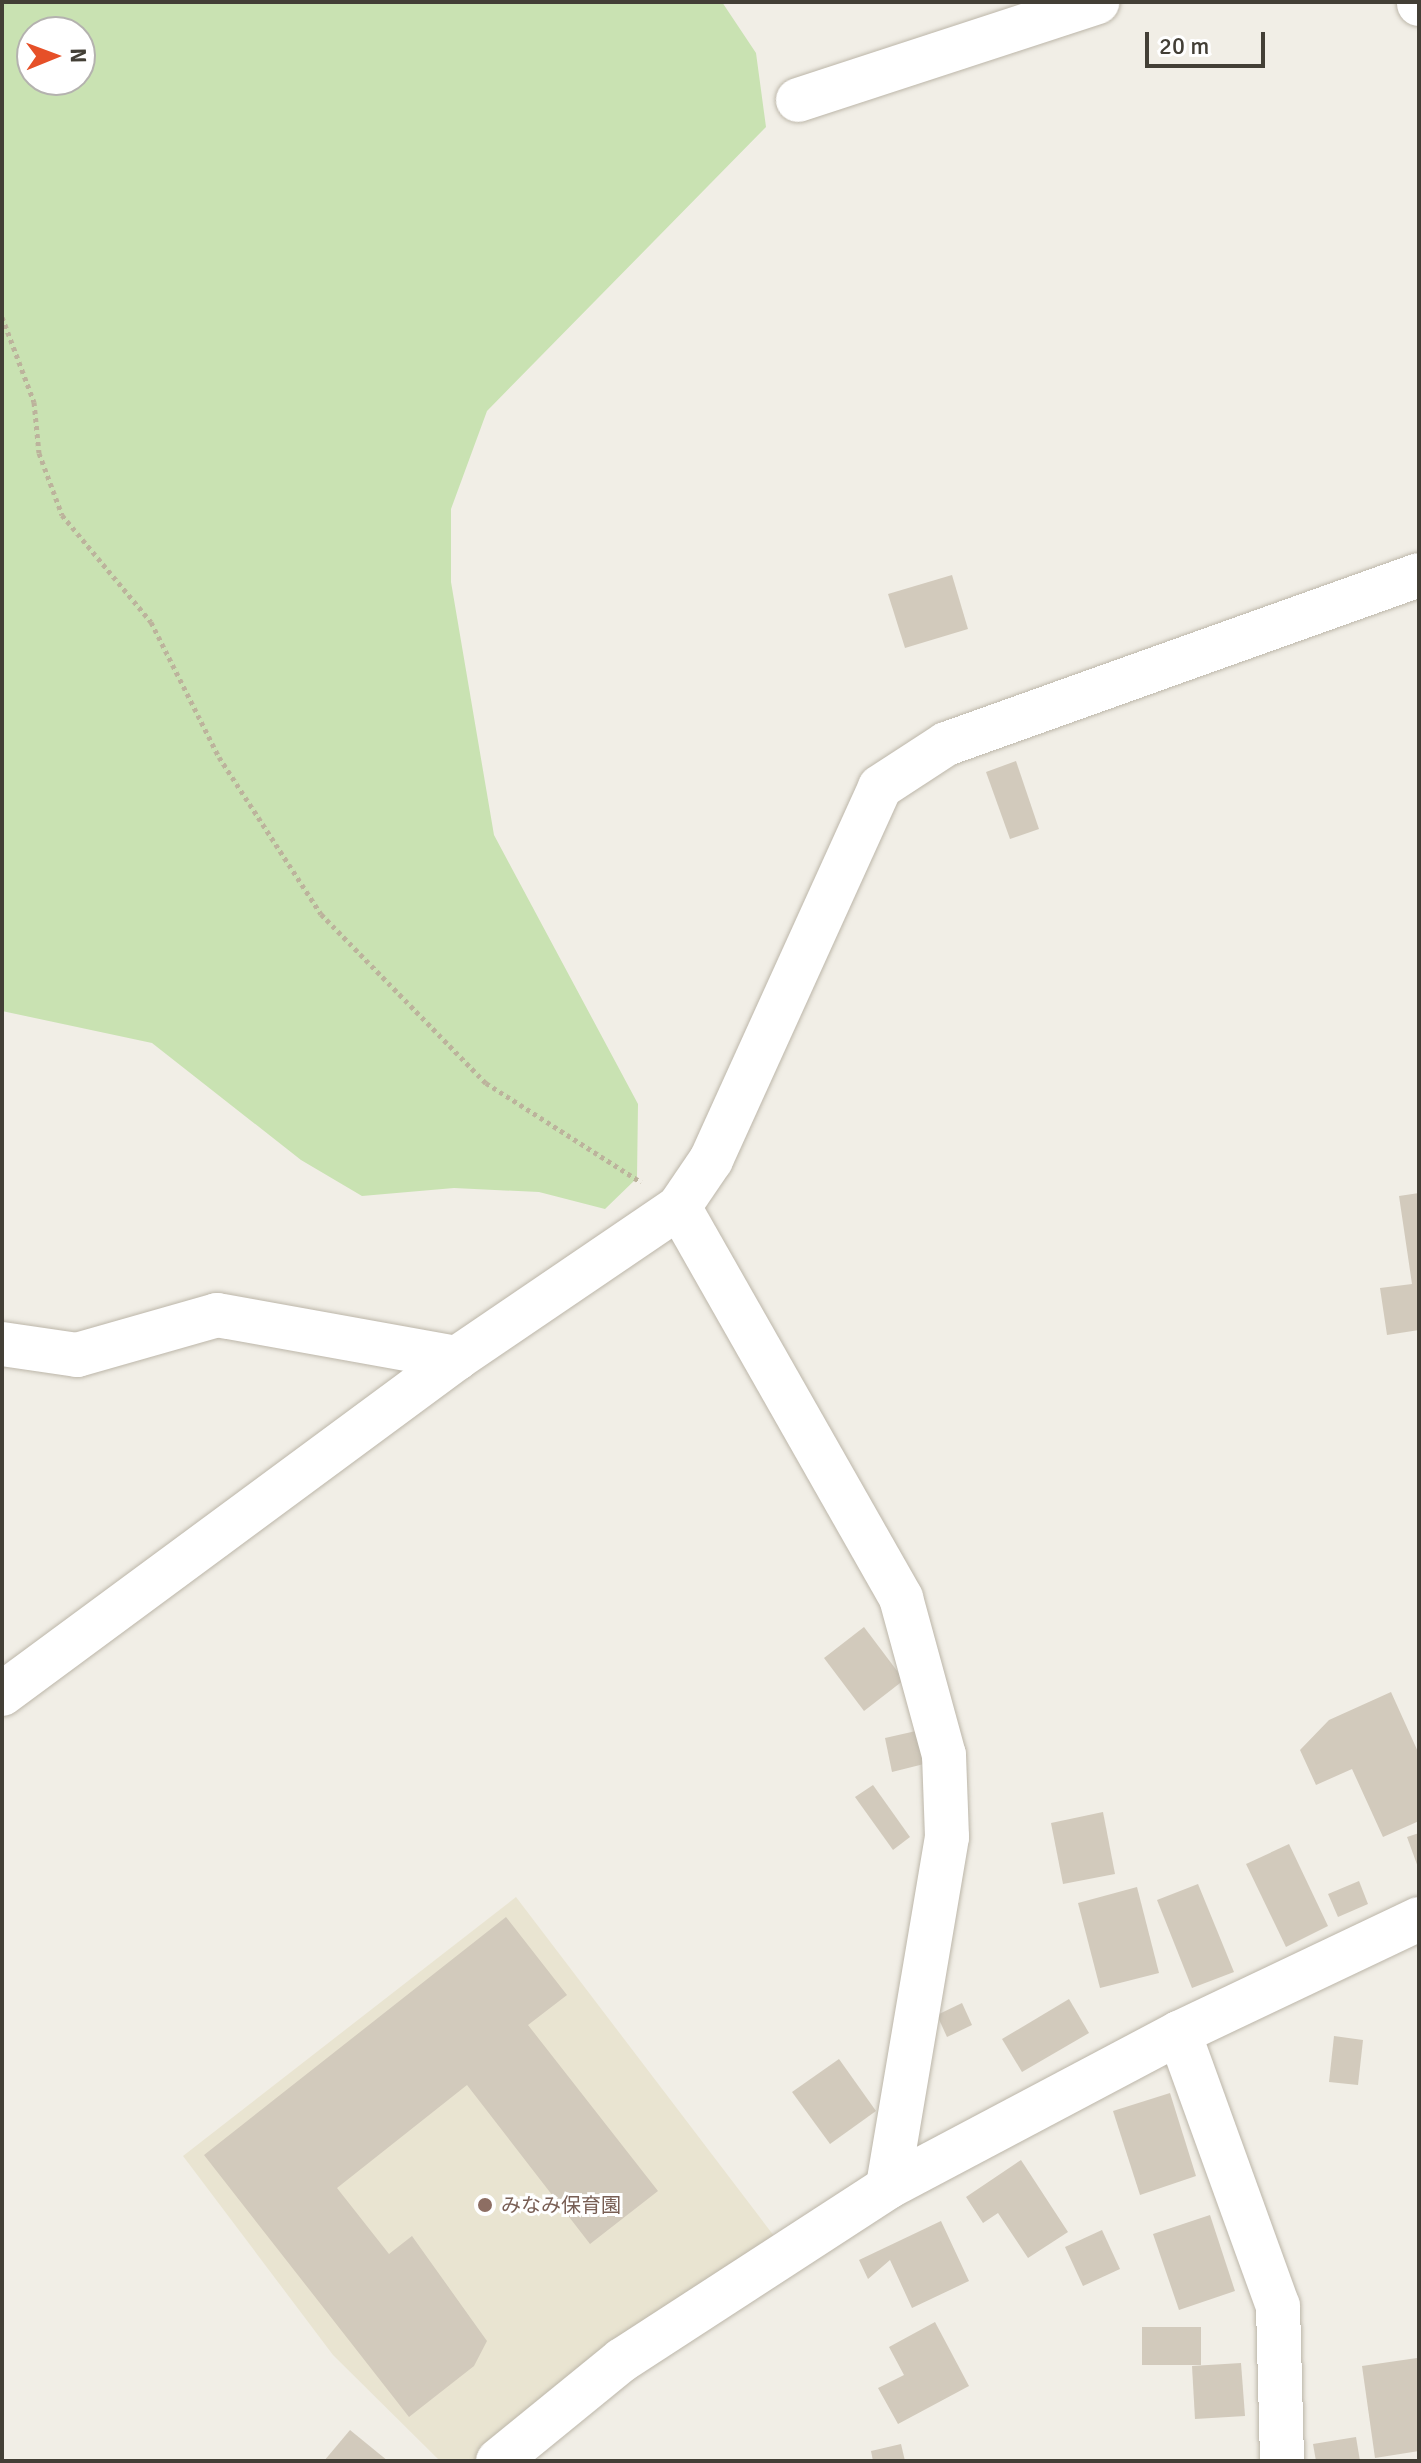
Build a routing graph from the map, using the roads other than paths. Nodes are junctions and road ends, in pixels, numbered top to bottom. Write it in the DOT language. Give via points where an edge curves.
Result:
graph roads {
  1 [pos="1097,2"];
  2 [pos="798,100"];
  3 [pos="1419,575"];
  4 [pos="679,1207"];
  5 [pos="2,1344"];
  6 [pos="457,1358"];
  7 [pos="2,1694"];
  8 [pos="1419,1919"];
  9 [pos="1179,2033"];
  10 [pos="888,2187"];
  11 [pos="498,2461"];
  12 [pos="1282,2461"];
  1 -- 2 [label="street"];
  3 -- 4 [label="street" via="946,744 880,787 711,1160"];
  4 -- 6 [label="street"];
  4 -- 10 [label="street" via="901,1598 944,1755 947,1837"];
  5 -- 6 [label="street" via="77,1355 217,1315"];
  6 -- 7 [label="street"];
  8 -- 9 [label="street"];
  9 -- 10 [label="street"];
  9 -- 12 [label="street" via="1278,2306"];
  10 -- 11 [label="street" via="622,2360"];
}
